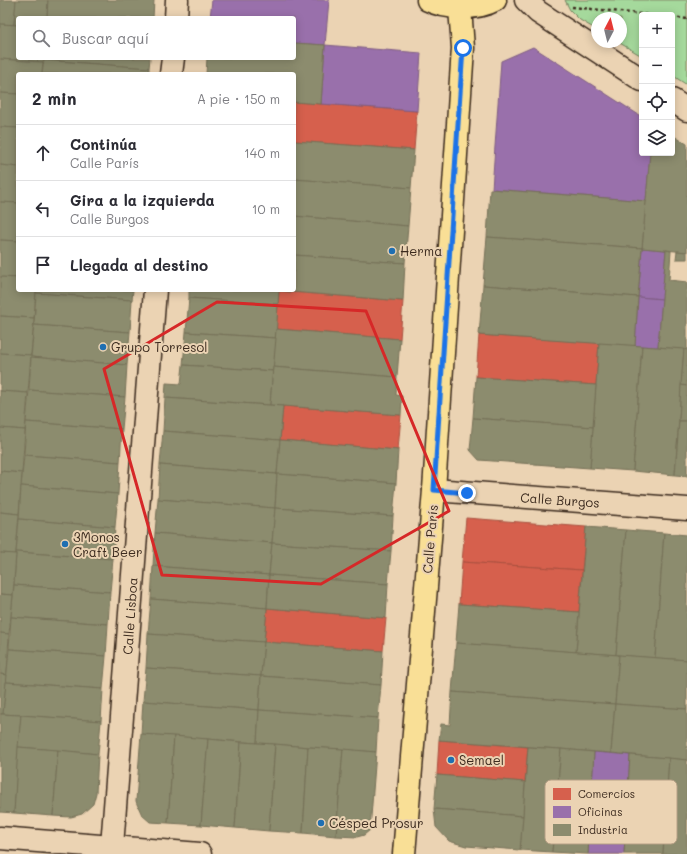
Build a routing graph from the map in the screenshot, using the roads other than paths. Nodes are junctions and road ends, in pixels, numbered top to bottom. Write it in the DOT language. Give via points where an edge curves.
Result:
graph roads {
  1 [pos="177,0"];
  2 [pos="428,0"];
  3 [pos="495,0"];
  4 [pos="526,0"];
  5 [pos="460,8"];
  6 [pos="176,16"];
  7 [pos="173,60"];
  8 [pos="171,72"];
  9 [pos="639,78"];
  10 [pos="675,102"];
  11 [pos="687,110"];
  12 [pos="155,292"];
  13 [pos="434,490"];
  14 [pos="687,509"];
  15 [pos="0,838"];
  16 [pos="112,846"];
  17 [pos="200,854"];
  18 [pos="404,854"];
  1 -- 6 [label="street"];
  2 -- 5 [label="main road" via="435,4"];
  3 -- 5 [label="main road"];
  4 -- 9 [label="street" via="538,12"];
  5 -- 13 [label="main road, Calle París" via="463,48"];
  7 -- 8 [label="street"];
  10 -- 11 [label="street"];
  12 -- 16 [label="street, Calle Lisboa"];
  13 -- 14 [label="street, Calle Burgos"];
  13 -- 18 [label="main road, Calle París"];
  15 -- 16 [label="street"];
  16 -- 17 [label="street"];
}
